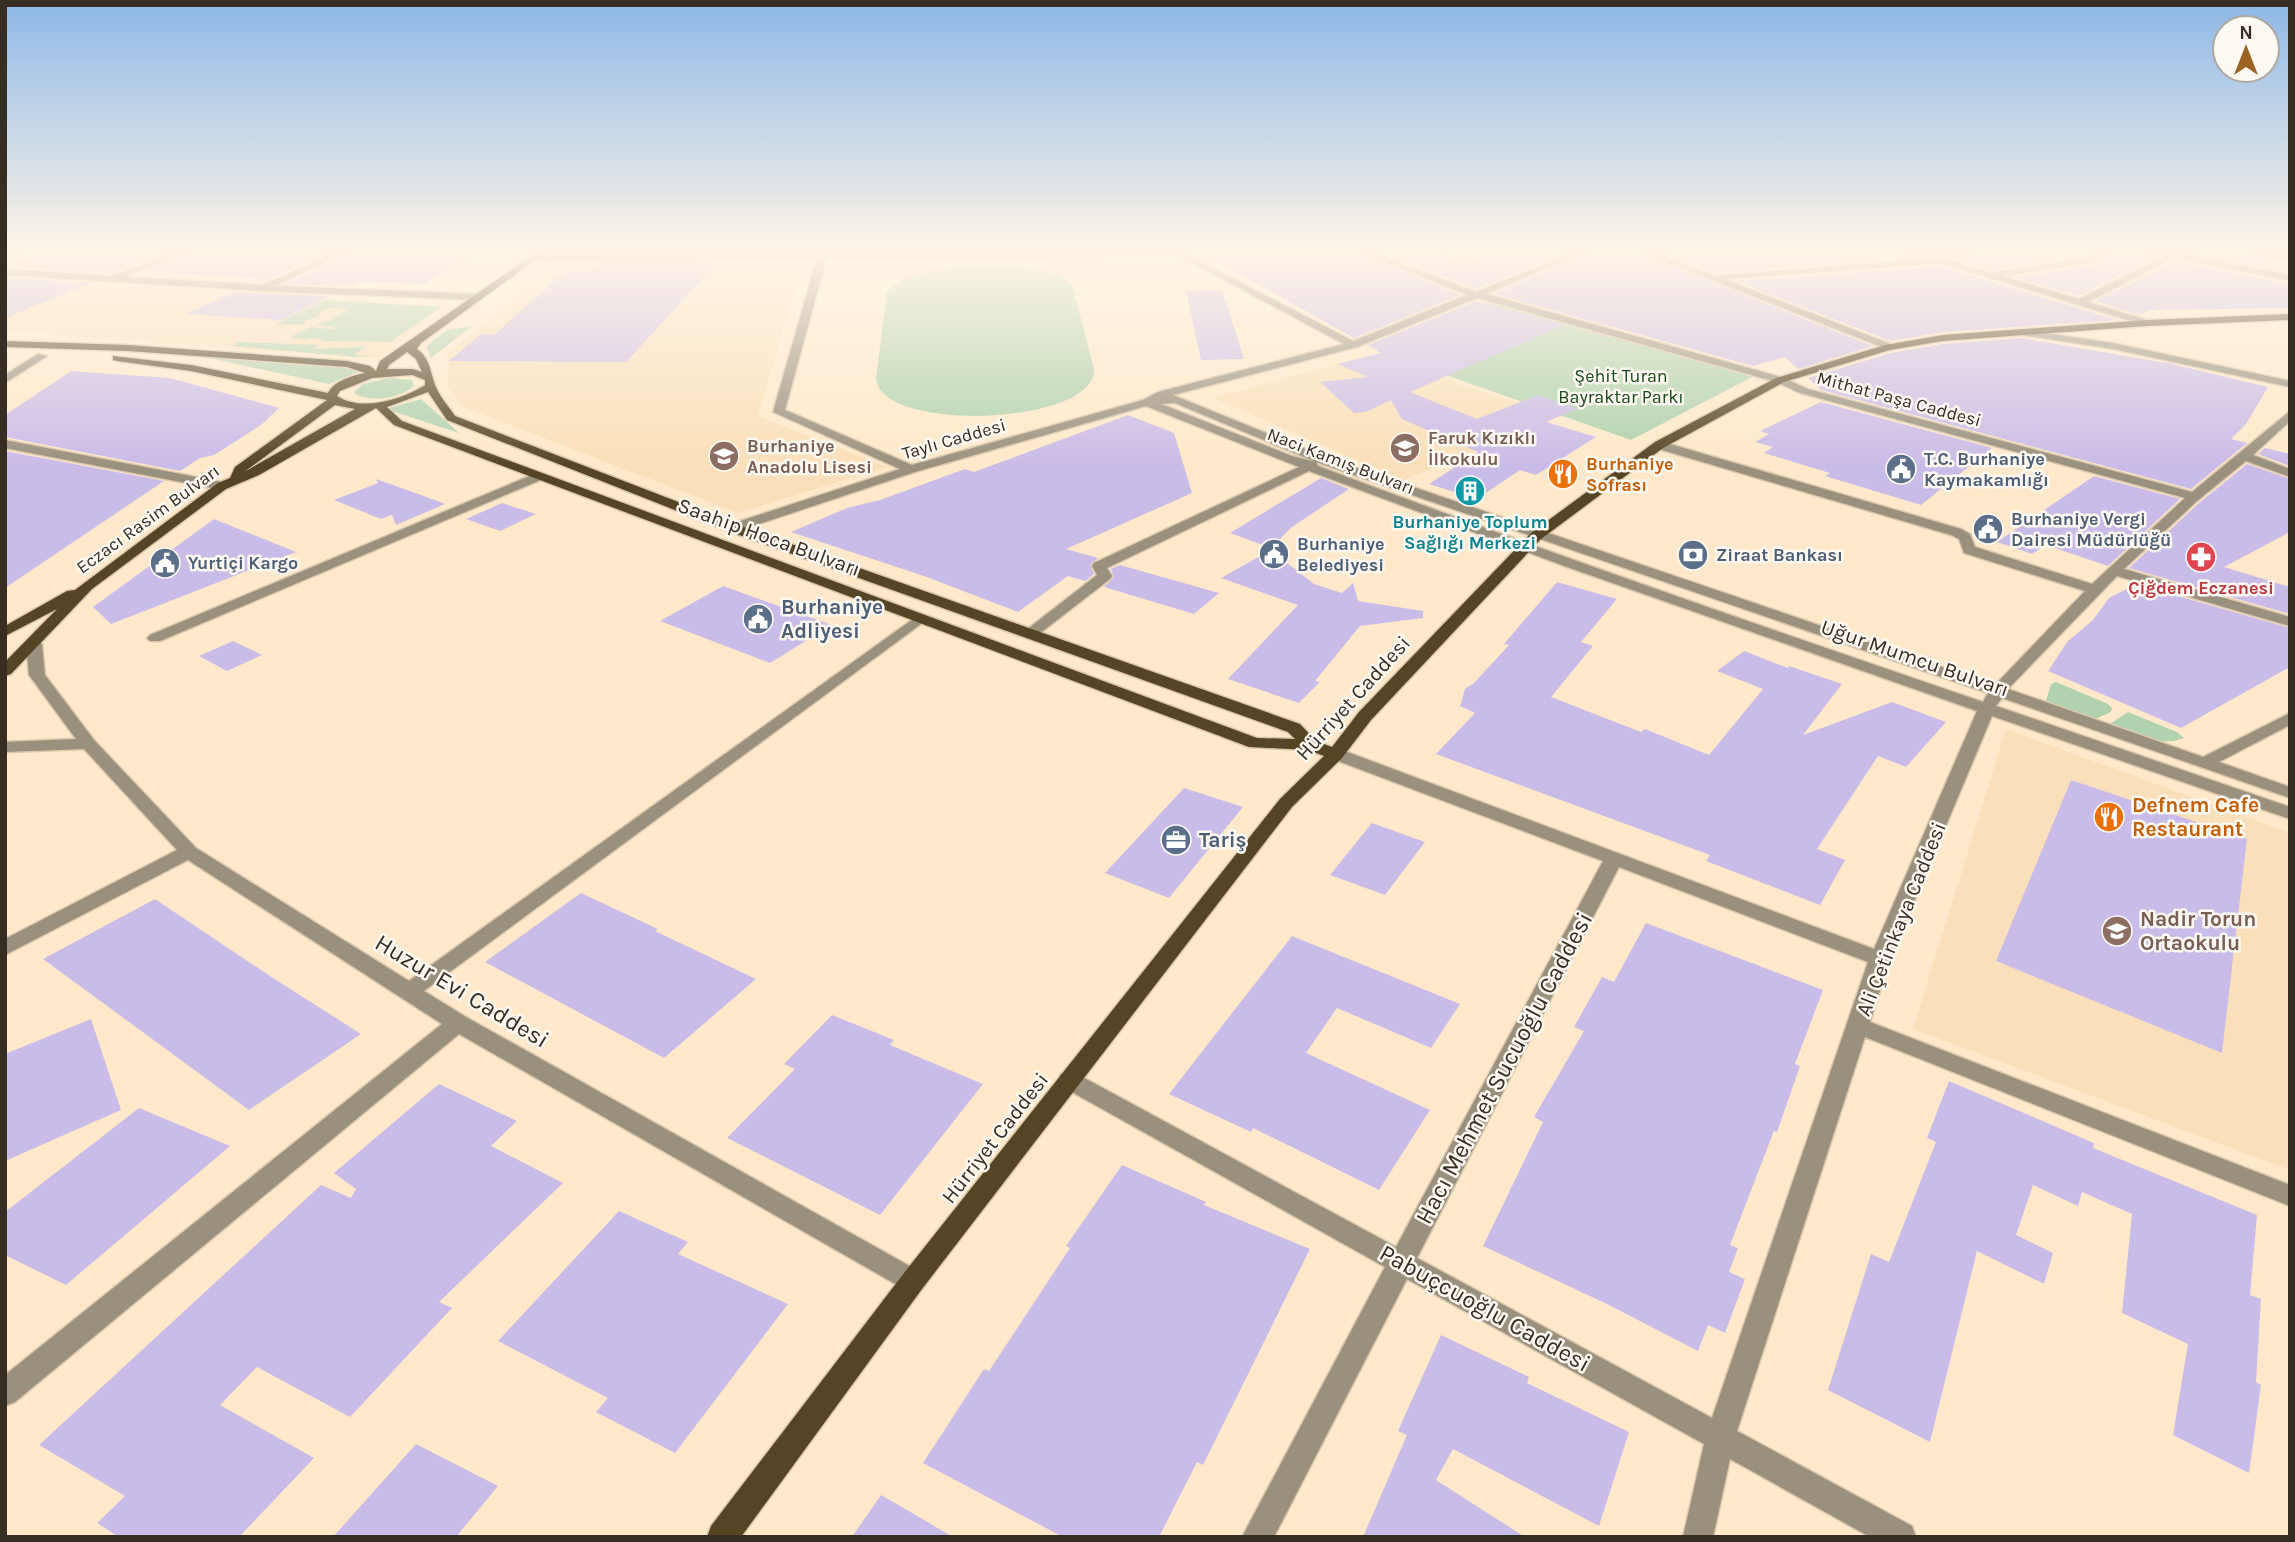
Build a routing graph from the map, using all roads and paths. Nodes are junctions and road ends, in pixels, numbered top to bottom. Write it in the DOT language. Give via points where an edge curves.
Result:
graph roads {
  1 [pos="444,322"];
  2 [pos="804,322"];
  3 [pos="1309,322"];
  4 [pos="1410,322"];
  5 [pos="1578,322"];
  6 [pos="1826,322"];
  7 [pos="2144,322"];
  8 [pos="2172,322"];
  9 [pos="2147,323"];
  10 [pos="2019,332"];
  11 [pos="417,341"];
  12 [pos="5,344"];
  13 [pos="1353,345"];
  14 [pos="1889,347"];
  15 [pos="5,353"];
  16 [pos="42,356"];
  17 [pos="376,374"];
  18 [pos="5,380"];
  19 [pos="1780,380"];
  20 [pos="430,382"];
  21 [pos="2290,384"];
  22 [pos="1162,394"];
  23 [pos="333,399"];
  24 [pos="1176,400"];
  25 [pos="1147,402"];
  26 [pos="374,405"];
  27 [pos="2290,414"];
  28 [pos="5,444"];
  29 [pos="1659,446"];
  30 [pos="2245,456"];
  31 [pos="1321,460"];
  32 [pos="1306,468"];
  33 [pos="911,469"];
  34 [pos="2290,473"];
  35 [pos="539,476"];
  36 [pos="228,483"];
  37 [pos="2193,496"];
  38 [pos="733,528"];
  39 [pos="1530,542"];
  40 [pos="2115,570"];
  41 [pos="88,586"];
  42 [pos="2092,589"];
  43 [pos="920,618"];
  44 [pos="2290,622"];
  45 [pos="5,632"];
  46 [pos="1030,634"];
  47 [pos="155,638"];
  48 [pos="34,643"];
  49 [pos="5,671"];
  50 [pos="1992,699"];
  51 [pos="2290,718"];
  52 [pos="88,744"];
  53 [pos="1310,745"];
  54 [pos="5,747"];
  55 [pos="1336,754"];
  56 [pos="2204,763"];
  57 [pos="2290,793"];
  58 [pos="2290,813"];
  59 [pos="189,852"];
  60 [pos="1613,860"];
  61 [pos="5,948"];
  62 [pos="1880,959"];
  63 [pos="409,992"];
  64 [pos="458,1023"];
  65 [pos="1858,1026"];
  66 [pos="1069,1080"];
  67 [pos="2290,1196"];
  68 [pos="1402,1262"];
  69 [pos="913,1281"];
  70 [pos="5,1394"];
  71 [pos="1720,1438"];
  72 [pos="722,1537"];
  73 [pos="1257,1537"];
  74 [pos="1698,1537"];
  75 [pos="1901,1537"];
  1 -- 11 [label="main road"];
  2 -- 33 [label="street" via="779,412"];
  3 -- 13 [label="street"];
  4 -- 13 [label="street, Taylı Caddesi"];
  5 -- 19 [label="street, Mithat Paşa Caddesi"];
  6 -- 14 [label="street"];
  7 -- 9 [label="street"];
  8 -- 9 [label="main road, Hürriyet Caddesi"];
  9 -- 10 [label="main road, Hürriyet Caddesi"];
  10 -- 14 [label="main road, Hürriyet Caddesi"];
  10 -- 21 [label="street" via="2113,346"];
  11 -- 17 [label="main road" via="384,363"];
  11 -- 20 [label="main road, Saahip Hoca Bulvarı" via="411,350 421,357"];
  12 -- 17 [label="main road" via="347,364"];
  13 -- 22 [label="street, Taylı Caddesi"];
  13 -- 24 [label="street" via="1332,357"];
  14 -- 19 [label="main road, Hürriyet Caddesi"];
  15 -- 16 [label="main road"];
  16 -- 18 [label="street"];
  16 -- 23 [label="main road" via="111,357 191,368"];
  17 -- 20 [label="main road" via="413,372"];
  17 -- 23 [label="main road" via="342,385 331,393"];
  19 -- 29 [label="main road, Hürriyet Caddesi"];
  19 -- 37 [label="street, Mithat Paşa Caddesi" via="1804,391"];
  20 -- 26 [label="main road" via="414,396"];
  20 -- 38 [label="main road, Saahip Hoca Bulvarı" via="452,418"];
  22 -- 24 [label="street"];
  22 -- 25 [label="street, Taylı Caddesi"];
  23 -- 26 [label="main road" via="348,405"];
  23 -- 36 [label="main road"];
  24 -- 25 [label="street, Taylı Caddesi"];
  24 -- 31 [label="street, Naci Kamış Bulvarı"];
  25 -- 32 [label="street, Naci Kamış Bulvarı"];
  25 -- 33 [label="street, Taylı Caddesi"];
  26 -- 35 [label="main road, Saahip Hoca Bulvarı" via="398,423"];
  26 -- 36 [label="main road, Eczacı Rasim Bulvarı"];
  27 -- 30 [label="street, Ali Çetinkaya Caddesi"];
  28 -- 36 [label="street"];
  29 -- 39 [label="main road, Hürriyet Caddesi"];
  29 -- 42 [label="street" via="1956,532 1965,537 1969,550"];
  30 -- 34 [label="street"];
  30 -- 37 [label="street, Ali Çetinkaya Caddesi"];
  31 -- 32 [label="street"];
  31 -- 39 [label="street, Naci Kamış Bulvarı"];
  32 -- 39 [label="street, Naci Kamış Bulvarı"];
  32 -- 46 [label="street" via="1099,566 1105,576"];
  33 -- 38 [label="street, Taylı Caddesi"];
  35 -- 43 [label="main road, Saahip Hoca Bulvarı"];
  35 -- 47 [label="street"];
  36 -- 41 [label="main road, Eczacı Rasim Bulvarı"];
  37 -- 40 [label="street, Ali Çetinkaya Caddesi"];
  38 -- 46 [label="main road, Saahip Hoca Bulvarı"];
  39 -- 50 [label="street, Uğur Mumcu Bulvarı"];
  39 -- 55 [label="main road, Hürriyet Caddesi" via="1365,716"];
  40 -- 42 [label="street, Ali Çetinkaya Caddesi"];
  40 -- 44 [label="street"];
  41 -- 45 [label="main road"];
  41 -- 48 [label="main road, Eczacı Rasim Bulvarı"];
  42 -- 50 [label="street, Ali Çetinkaya Caddesi"];
  43 -- 53 [label="main road, Saahip Hoca Bulvarı" via="1255,743"];
  43 -- 63 [label="street"];
  46 -- 53 [label="main road, Saahip Hoca Bulvarı" via="1294,728"];
  48 -- 49 [label="main road, Eczacı Rasim Bulvarı"];
  48 -- 52 [label="street, Huzur Evi Caddesi" via="37,675"];
  50 -- 56 [label="street, Uğur Mumcu Bulvarı"];
  50 -- 58 [label="street, Uğur Mumcu Bulvarı"];
  50 -- 62 [label="street, Ali Çetinkaya Caddesi"];
  51 -- 56 [label="street"];
  52 -- 54 [label="street"];
  52 -- 59 [label="street, Huzur Evi Caddesi"];
  53 -- 55 [label="main road, Saahip Hoca Bulvarı"];
  55 -- 60 [label="street"];
  55 -- 66 [label="main road, Hürriyet Caddesi" via="1286,803"];
  56 -- 57 [label="street, Uğur Mumcu Bulvarı"];
  59 -- 61 [label="street"];
  59 -- 63 [label="street, Huzur Evi Caddesi"];
  60 -- 62 [label="street"];
  60 -- 68 [label="street, Hacı Mehmet Sucuoğlu Caddesi"];
  62 -- 65 [label="street, Ali Çetinkaya Caddesi"];
  63 -- 64 [label="street, Huzur Evi Caddesi"];
  64 -- 69 [label="street, Huzur Evi Caddesi"];
  64 -- 70 [label="street"];
  65 -- 67 [label="street"];
  65 -- 71 [label="street, Ali Çetinkaya Caddesi"];
  66 -- 68 [label="street, Pabuçcuoğlu Caddesi"];
  66 -- 69 [label="main road, Hürriyet Caddesi"];
  68 -- 71 [label="street, Pabuçcuoğlu Caddesi"];
  68 -- 73 [label="street, Hacı Mehmet Sucuoğlu Caddesi"];
  69 -- 72 [label="main road, Hürriyet Caddesi"];
  71 -- 74 [label="street, Ali Çetinkaya Caddesi"];
  71 -- 75 [label="street, Pabuçcuoğlu Caddesi"];
}
